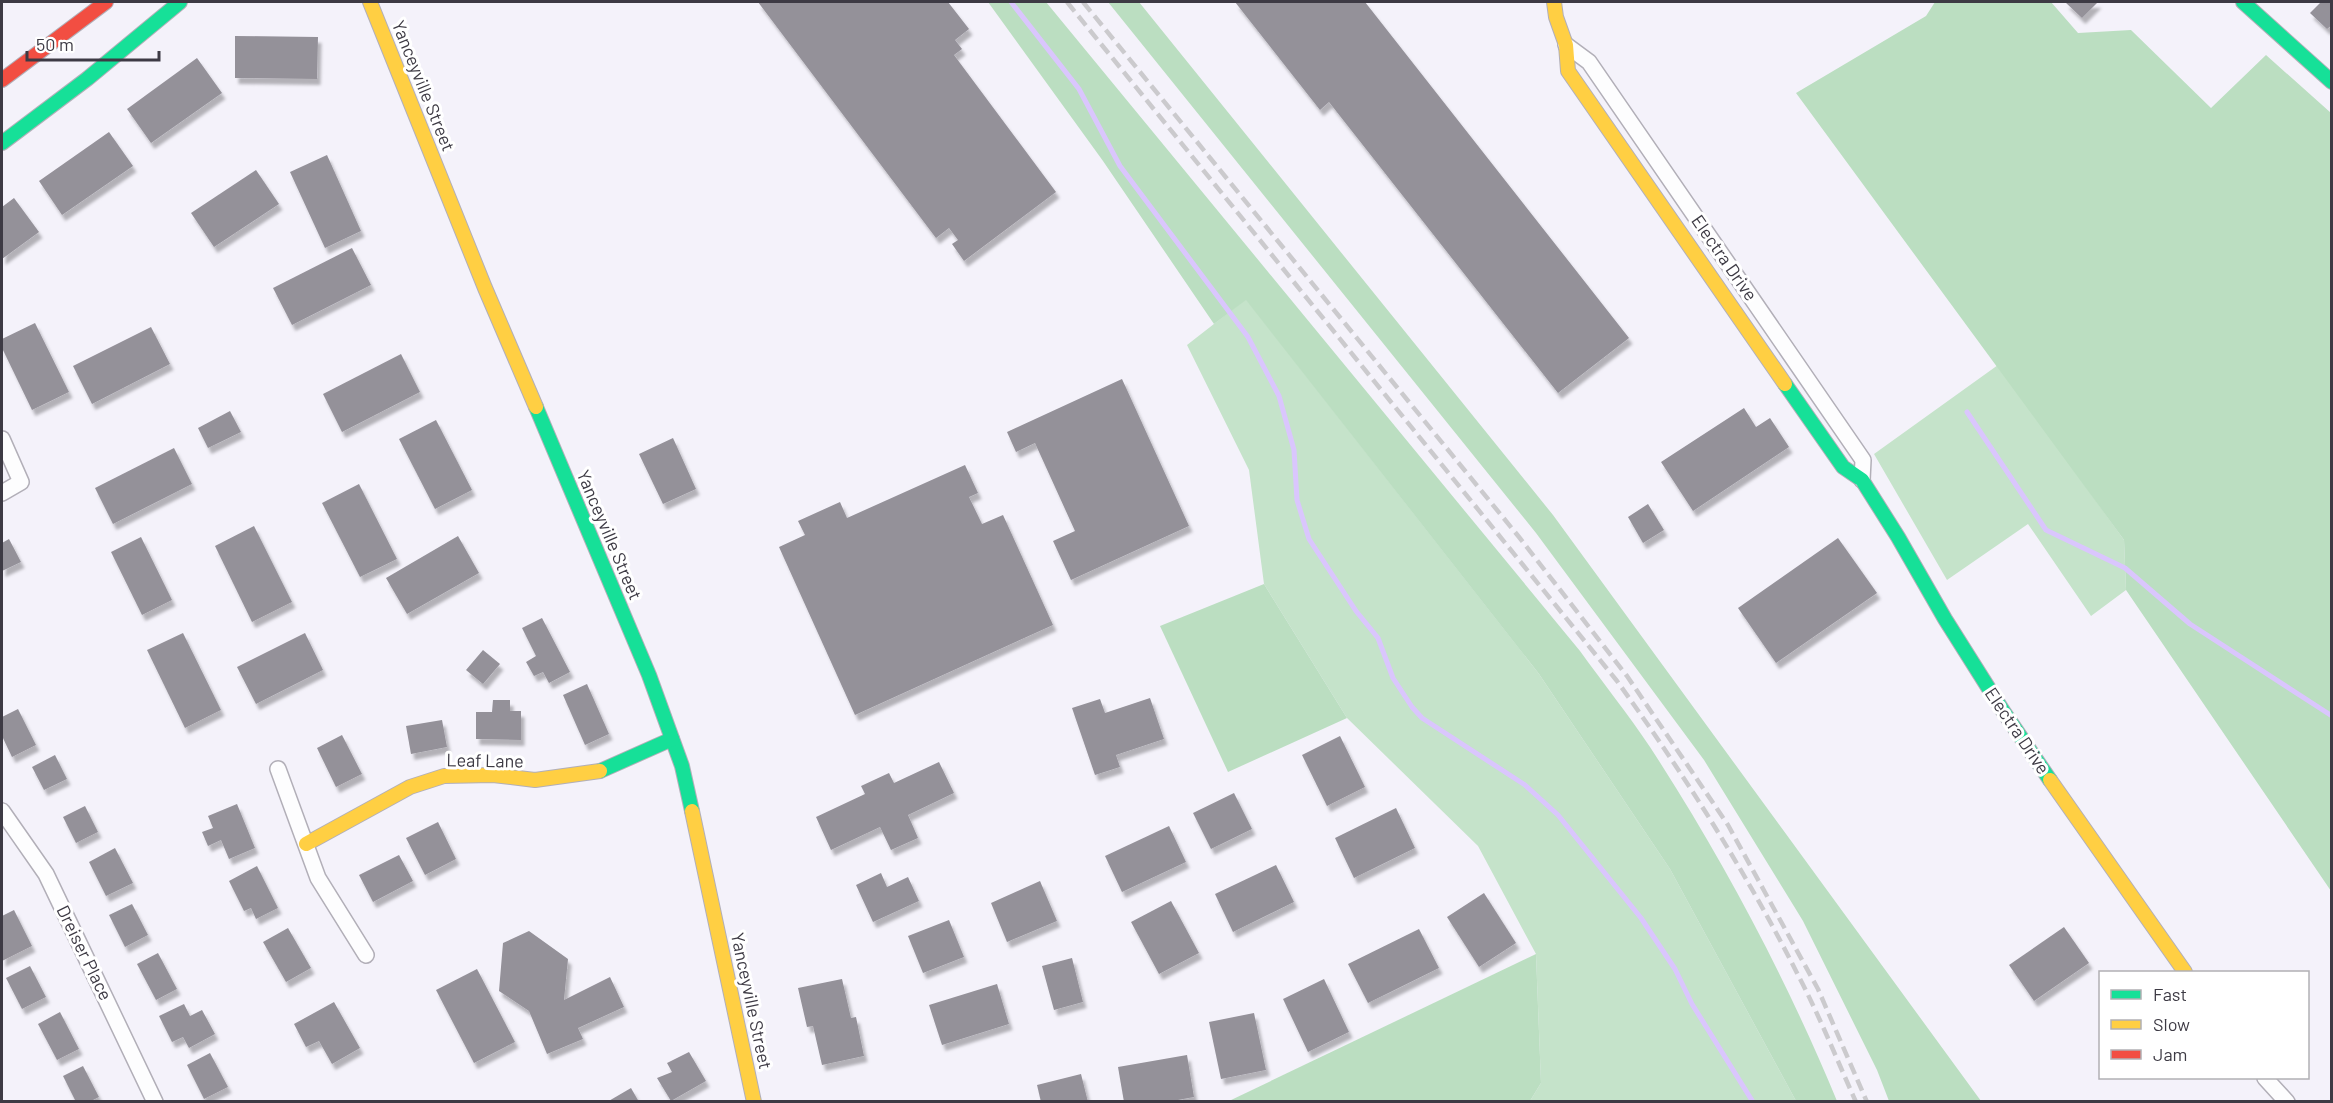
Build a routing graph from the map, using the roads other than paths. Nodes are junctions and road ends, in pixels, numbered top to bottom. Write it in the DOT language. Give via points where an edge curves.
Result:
graph roads {
  1 [pos="106,2"];
  2 [pos="180,2"];
  3 [pos="370,2"];
  4 [pos="1554,2"];
  5 [pos="2243,2"];
  6 [pos="1566,45"];
  7 [pos="2,80"];
  8 [pos="2331,82"];
  9 [pos="2,143"];
  10 [pos="2,439"];
  11 [pos="1862,480"];
  12 [pos="2,493"];
  13 [pos="672,739"];
  14 [pos="278,768"];
  15 [pos="2,811"];
  16 [pos="306,844"];
  17 [pos="366,955"];
  18 [pos="2184,971"];
  19 [pos="2267,1079"];
  20 [pos="155,1101"];
  21 [pos="754,1101"];
  22 [pos="2287,1101"];
  1 -- 7 [label="main road"];
  2 -- 9 [label="main road"];
  3 -- 13 [label="main road, Yanceyville Street"];
  4 -- 6 [label="main road, Electra Drive"];
  5 -- 8 [label="main road"];
  6 -- 11 [label="main road, Electra Drive" via="1568,71 1594,110 1843,467"];
  6 -- 11 [label="street, Electra Drive" via="1589,62 1863,459"];
  10 -- 12 [label="street" via="21,482"];
  11 -- 18 [label="main road, Electra Drive" via="2003,711"];
  13 -- 16 [label="main road, Leaf Lane" via="600,771 535,780 493,775 444,776 410,787"];
  13 -- 21 [label="main road, Yanceyville Street" via="682,766"];
  14 -- 16 [label="street"];
  15 -- 20 [label="street, Dreiser Place" via="46,874"];
  16 -- 17 [label="street" via="318,878"];
  19 -- 22 [label="street"];
}
